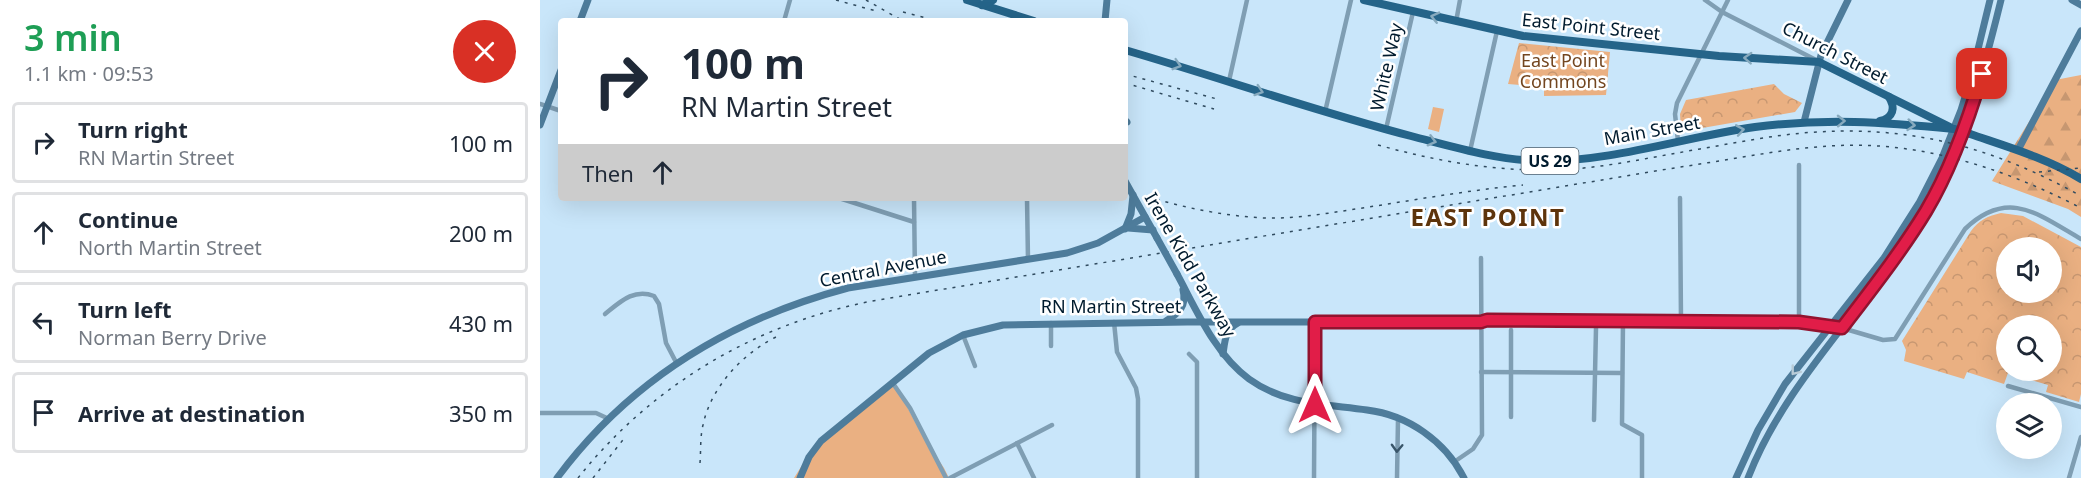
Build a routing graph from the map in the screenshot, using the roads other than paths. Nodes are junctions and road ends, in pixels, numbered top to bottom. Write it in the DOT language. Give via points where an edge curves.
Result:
graph roads {
  1 [pos="588,0"];
  2 [pos="790,0"];
  3 [pos="967,0"];
  4 [pos="993,0"];
  5 [pos="1107,0"];
  6 [pos="1247,0"];
  7 [pos="1351,0"];
  8 [pos="1364,0"];
  9 [pos="1460,0"];
  10 [pos="1705,0"];
  11 [pos="1728,0"];
  12 [pos="1848,0"];
  13 [pos="1990,0"];
  14 [pos="2001,0"];
  15 [pos="2072,0"];
  16 [pos="982,4"];
  17 [pos="2081,5"];
  18 [pos="1413,12"];
  19 [pos="1722,12"];
  20 [pos="581,18"];
  21 [pos="785,18"];
  22 [pos="1025,18"];
  23 [pos="1105,18"];
  24 [pos="1456,21"];
  25 [pos="1497,31"];
  26 [pos="2081,31"];
  27 [pos="1128,51"];
  28 [pos="1701,54"];
  29 [pos="1819,62"];
  30 [pos="558,76"];
  31 [pos="1229,81"];
  32 [pos="1889,97"];
  33 [pos="544,105"];
  34 [pos="1325,112"];
  35 [pos="1804,122"];
  36 [pos="1879,122"];
  37 [pos="540,125"];
  38 [pos="1943,126"];
  39 [pos="1386,129"];
  40 [pos="1678,141"];
  41 [pos="2018,150"];
  42 [pos="1470,151"];
  43 [pos="1799,165"];
  44 [pos="2081,179"];
  45 [pos="1128,186"];
  46 [pos="1133,195"];
  47 [pos="1680,198"];
  48 [pos="848,201"];
  49 [pos="914,201"];
  50 [pos="1027,201"];
  51 [pos="1145,217"];
  52 [pos="914,222"];
  53 [pos="1125,229"];
  54 [pos="1152,230"];
  55 [pos="2081,239"];
  56 [pos="1482,258"];
  57 [pos="1028,260"];
  58 [pos="915,277"];
  59 [pos="1179,277"];
  60 [pos="605,314"];
  61 [pos="1623,321"];
  62 [pos="1114,322"];
  63 [pos="1164,322"];
  64 [pos="1204,322"];
  65 [pos="1241,322"];
  66 [pos="1315,322"];
  67 [pos="1481,322"];
  68 [pos="1680,322"];
  69 [pos="1799,322"];
  70 [pos="1051,323"];
  71 [pos="1832,326"];
  72 [pos="1596,328"];
  73 [pos="1842,328"];
  74 [pos="1511,330"];
  75 [pos="963,335"];
  76 [pos="1052,346"];
  77 [pos="1189,354"];
  78 [pos="1223,354"];
  79 [pos="676,364"];
  80 [pos="975,366"];
  81 [pos="1482,372"];
  82 [pos="1511,372"];
  83 [pos="1595,372"];
  84 [pos="1622,373"];
  85 [pos="892,382"];
  86 [pos="2008,386"];
  87 [pos="1315,405"];
  88 [pos="2081,407"];
  89 [pos="540,413"];
  90 [pos="1511,417"];
  91 [pos="609,419"];
  92 [pos="1398,419"];
  93 [pos="1594,420"];
  94 [pos="1052,425"];
  95 [pos="2081,437"];
  96 [pos="1017,444"];
  97 [pos="1454,462"];
  98 [pos="557,478"];
  99 [pos="800,478"];
  100 [pos="948,478"];
  101 [pos="1034,478"];
  102 [pos="1138,478"];
  103 [pos="1197,478"];
  104 [pos="1314,478"];
  105 [pos="1396,478"];
  106 [pos="1464,478"];
  107 [pos="1642,478"];
  108 [pos="1736,478"];
  109 [pos="1748,478"];
  110 [pos="2069,478"];
  1 -- 20 [label="main road"];
  2 -- 21 [label="street"];
  3 -- 16 [label="main road"];
  4 -- 16 [label="main road"];
  5 -- 23 [label="main road"];
  6 -- 31 [label="street"];
  7 -- 34 [label="street"];
  8 -- 18 [label="main road, East Point Street / US 29"];
  9 -- 24 [label="street"];
  10 -- 19 [label="street, Church Street"];
  11 -- 19 [label="street"];
  12 -- 29 [label="main road"];
  13 -- 71 [label="main road" via="1971,78 1942,158 1897,238"];
  14 -- 73 [label="main road" via="1967,122 1940,184 1912,233"];
  15 -- 17 [label="main road"];
  16 -- 22 [label="main road"];
  24 -- 18 [label="main road, East Point Street / US 29, one-way"];
  18 -- 39 [label="street, White Way"];
  19 -- 28 [label="street"];
  19 -- 29 [label="street, Church Street"];
  24 -- 25 [label="main road, East Point Street / US 29"];
  25 -- 28 [label="main road, East Point Street / US 29"];
  25 -- 42 [label="street"];
  26 -- 41 [label="main road"];
  27 -- 31 [label="main road, Main Street / US 29, one-way"];
  29 -- 28 [label="main road, East Point Street / US 29, one-way"];
  28 -- 40 [label="street" via="1677,103"];
  29 -- 32 [label="main road, Church Street / US 29"];
  29 -- 35 [label="main road"];
  30 -- 33 [label="main road"];
  31 -- 34 [label="main road, Main Street / US 29, one-way"];
  32 -- 36 [label="main road" via="1892,114"];
  32 -- 38 [label="main road, Church Street / US 29"];
  33 -- 37 [label="main road"];
  34 -- 39 [label="main road, Main Street / US 29"];
  35 -- 36 [label="main road, Main Street / US 29, one-way"];
  40 -- 35 [label="main road, Main Street / US 29, one-way"];
  36 -- 38 [label="main road, Main Street / US 29, one-way"];
  38 -- 41 [label="main road, Church Street / US 29, bridge"];
  39 -- 42 [label="main road, Main Street / US 29, one-way"];
  40 -- 42 [label="main road, Main Street / US 29" via="1561,160 1519,160"];
  41 -- 44 [label="main road, US 29"];
  43 -- 69 [label="street"];
  45 -- 46 [label="main road, Irene Kidd Parkway"];
  46 -- 51 [label="main road, Irene Kidd Parkway"];
  46 -- 53 [label="main road"];
  47 -- 68 [label="street"];
  48 -- 52 [label="street"];
  49 -- 52 [label="street"];
  50 -- 57 [label="street"];
  51 -- 53 [label="main road, Central Avenue"];
  51 -- 54 [label="main road, Irene Kidd Parkway"];
  52 -- 58 [label="street"];
  53 -- 54 [label="main road, Central Avenue"];
  53 -- 57 [label="main road, Central Avenue" via="1085,248"];
  54 -- 59 [label="main road, Irene Kidd Parkway, bridge"];
  55 -- 73 [label="street" via="2025,208 2004,207 1985,213 1965,229 1895,339 1883,340"];
  56 -- 67 [label="street"];
  57 -- 58 [label="main road, Central Avenue"];
  58 -- 79 [label="main road, Central Avenue" via="848,288 788,306 730,332"];
  59 -- 63 [label="main road" via="1184,305 1177,315"];
  59 -- 64 [label="main road, Irene Kidd Parkway"];
  60 -- 79 [label="street" via="631,295 654,296 666,344"];
  61 -- 67 [label="main road, RN Martin Street"];
  61 -- 68 [label="main road, RN Martin Street"];
  61 -- 84 [label="street"];
  62 -- 63 [label="main road, RN Martin Street"];
  62 -- 70 [label="main road, RN Martin Street"];
  62 -- 102 [label="street" via="1117,352 1138,399"];
  63 -- 64 [label="main road, RN Martin Street"];
  64 -- 65 [label="main road, RN Martin Street"];
  64 -- 78 [label="main road, Irene Kidd Parkway"];
  65 -- 66 [label="main road, RN Martin Street"];
  65 -- 78 [label="main road" via="1230,328"];
  66 -- 67 [label="main road, RN Martin Street"];
  66 -- 87 [label="street"];
  67 -- 81 [label="street"];
  68 -- 69 [label="main road, RN Martin Street"];
  69 -- 71 [label="main road, RN Martin Street"];
  70 -- 75 [label="main road, RN Martin Street" via="1002,325"];
  70 -- 76 [label="street"];
  71 -- 73 [label="main road, RN Martin Street"];
  71 -- 108 [label="main road, one-way" via="1776,398"];
  72 -- 83 [label="street"];
  73 -- 109 [label="main road" via="1775,422"];
  74 -- 82 [label="street"];
  75 -- 80 [label="street"];
  75 -- 85 [label="main road, RN Martin Street" via="929,353"];
  77 -- 103 [label="street" via="1197,363"];
  78 -- 87 [label="main road, Irene Kidd Parkway" via="1265,389"];
  79 -- 91 [label="main road, Central Avenue"];
  81 -- 82 [label="street"];
  81 -- 97 [label="street" via="1482,435 1473,449"];
  82 -- 83 [label="street"];
  82 -- 90 [label="street"];
  83 -- 84 [label="street"];
  83 -- 93 [label="street"];
  84 -- 107 [label="street" via="1622,424 1642,435"];
  85 -- 99 [label="main road, RN Martin Street" via="821,441"];
  85 -- 100 [label="street"];
  86 -- 88 [label="street"];
  87 -- 92 [label="main road, Irene Kidd Parkway" via="1367,410"];
  87 -- 104 [label="street"];
  89 -- 91 [label="street" via="596,413"];
  91 -- 98 [label="main road, Central Avenue"];
  92 -- 97 [label="main road, Irene Kidd Parkway" via="1419,428"];
  92 -- 105 [label="street, one-way"];
  94 -- 96 [label="street"];
  95 -- 110 [label="street"];
  96 -- 100 [label="street"];
  96 -- 101 [label="street"];
  97 -- 106 [label="main road, Irene Kidd Parkway"];
}
